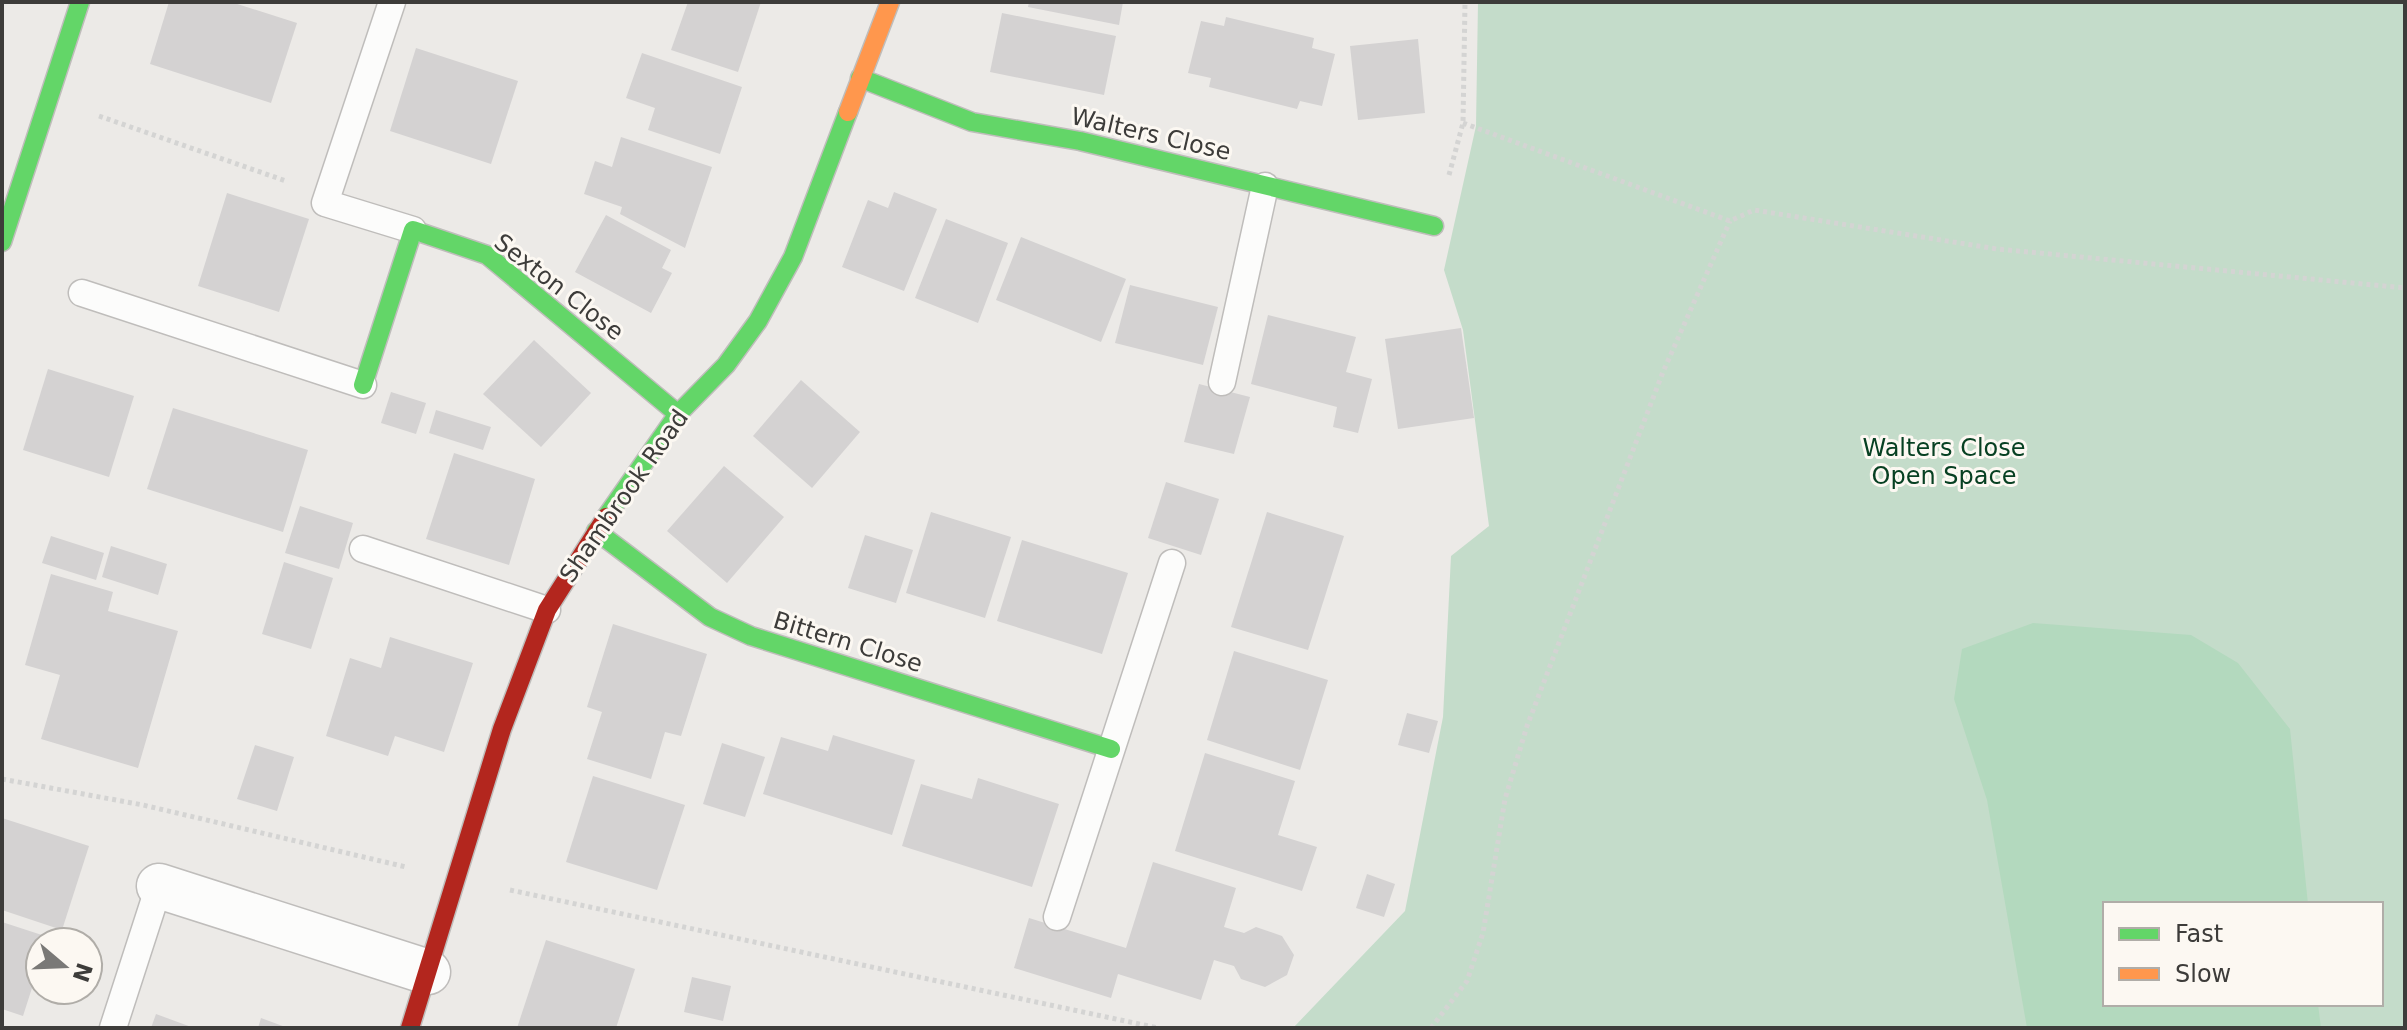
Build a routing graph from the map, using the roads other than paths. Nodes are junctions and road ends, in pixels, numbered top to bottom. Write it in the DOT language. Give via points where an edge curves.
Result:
graph roads {
  1 [pos="80,2"];
  2 [pos="392,2"];
  3 [pos="890,2"];
  4 [pos="860,78"];
  5 [pos="1265,186"];
  6 [pos="1434,226"];
  7 [pos="413,230"];
  8 [pos="2,242"];
  9 [pos="82,293"];
  10 [pos="1222,382"];
  11 [pos="363,385"];
  12 [pos="678,414"];
  13 [pos="596,531"];
  14 [pos="363,549"];
  15 [pos="1172,563"];
  16 [pos="547,610"];
  17 [pos="1111,749"];
  18 [pos="159,886"];
  19 [pos="1057,917"];
  20 [pos="428,972"];
  21 [pos="113,1028"];
  22 [pos="410,1028"];
  1 -- 8 [label="street"];
  2 -- 7 [label="lane" via="325,203"];
  3 -- 4 [label="street, Shambrook Road"];
  4 -- 5 [label="street, Walters Close" via="972,122 1080,141"];
  4 -- 12 [label="street, Shambrook Road" via="793,257 726,365"];
  5 -- 6 [label="street, Walters Close"];
  5 -- 10 [label="lane"];
  7 -- 11 [label="street"];
  7 -- 12 [label="street, Sexton Close" via="487,255"];
  9 -- 11 [label="lane"];
  12 -- 13 [label="street, Shambrook Road"];
  13 -- 16 [label="street, Shambrook Road"];
  13 -- 17 [label="street, Bittern Close" via="710,617 751,636"];
  14 -- 16 [label="lane"];
  15 -- 17 [label="lane"];
  16 -- 20 [label="street, Shambrook Road" via="502,729"];
  17 -- 19 [label="lane"];
  18 -- 20 [label="street"];
  18 -- 21 [label="lane"];
  20 -- 22 [label="street, Shambrook Road"];
}
